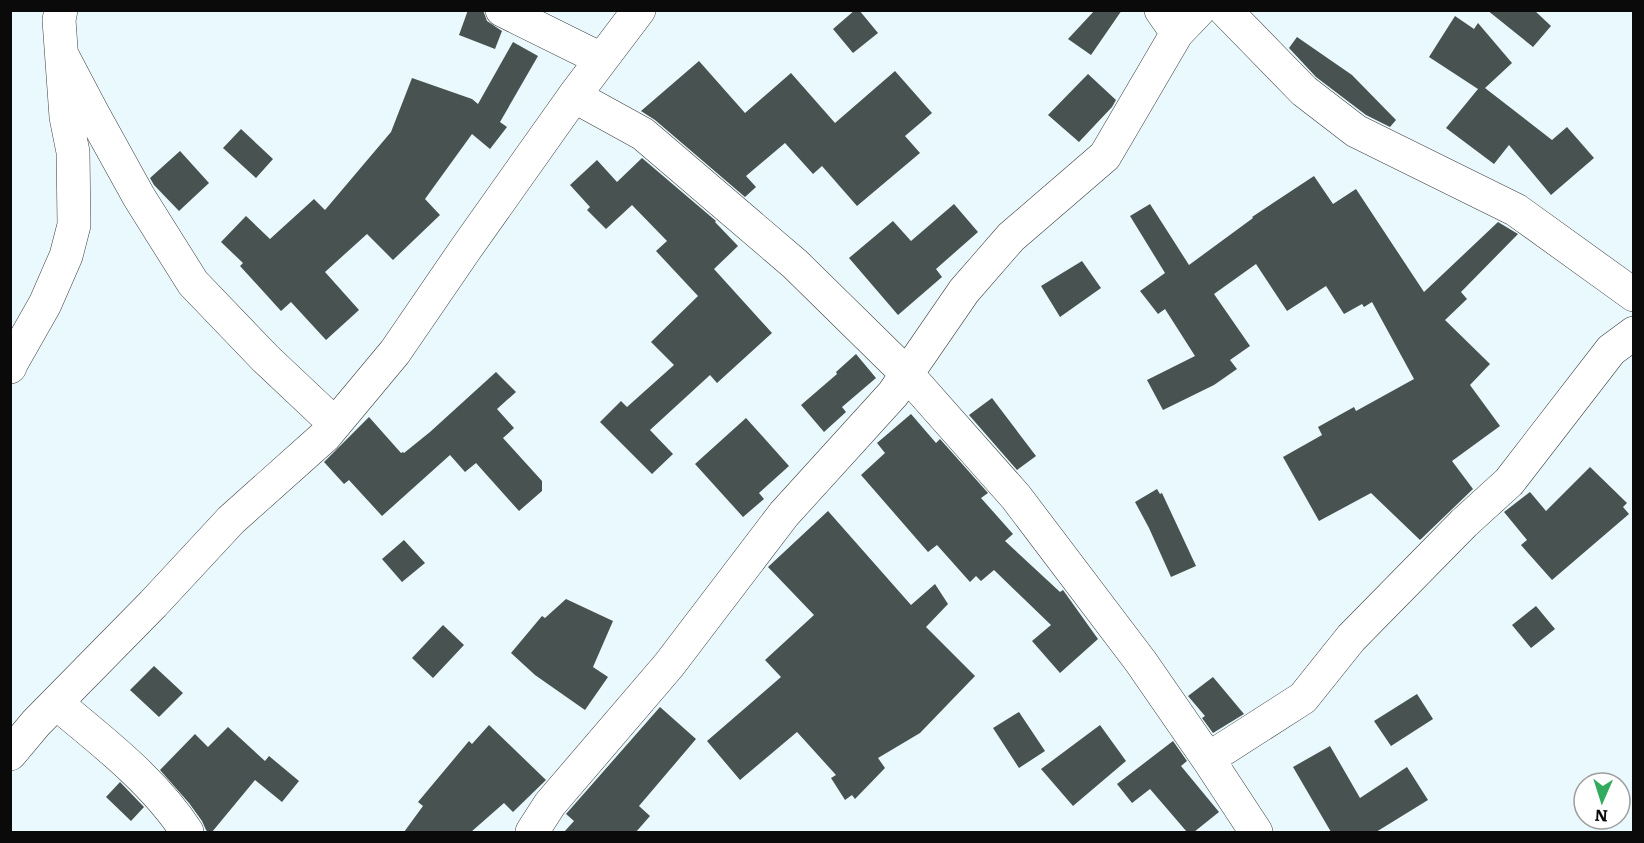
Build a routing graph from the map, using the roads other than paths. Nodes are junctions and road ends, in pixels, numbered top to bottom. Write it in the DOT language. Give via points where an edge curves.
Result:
graph roads {
  1 [pos="61,10"];
  2 [pos="502,10"];
  3 [pos="639,10"];
  4 [pos="1225,10"];
  5 [pos="1179,18"];
  6 [pos="62,55"];
  7 [pos="601,59"];
  8 [pos="574,96"];
  9 [pos="1634,295"];
  10 [pos="1634,333"];
  11 [pos="10,367"];
  12 [pos="906,374"];
  13 [pos="335,424"];
  14 [pos="56,703"];
  15 [pos="11,750"];
  16 [pos="1208,759"];
  17 [pos="187,832"];
  18 [pos="532,832"];
  19 [pos="1256,832"];
  1 -- 6 [label="street"];
  2 -- 7 [label="street"];
  3 -- 7 [label="street"];
  4 -- 9 [label="street" via="1304,91 1356,130 1516,210"];
  5 -- 12 [label="street" via="1105,156 1011,237 964,291"];
  6 -- 11 [label="street" via="66,117 73,152 74,225 66,256 45,304"];
  6 -- 13 [label="street" via="139,196 193,283"];
  7 -- 8 [label="street"];
  8 -- 12 [label="street" via="643,134 795,264"];
  8 -- 13 [label="street" via="395,352"];
  10 -- 16 [label="street" via="1611,350 1509,482 1351,638 1303,698"];
  12 -- 16 [label="street" via="1016,497 1141,662"];
  12 -- 18 [label="street" via="893,394 784,514 669,665 550,804"];
  13 -- 14 [label="street" via="231,520"];
  14 -- 15 [label="street"];
  14 -- 17 [label="street" via="128,764"];
  16 -- 19 [label="street"];
}
